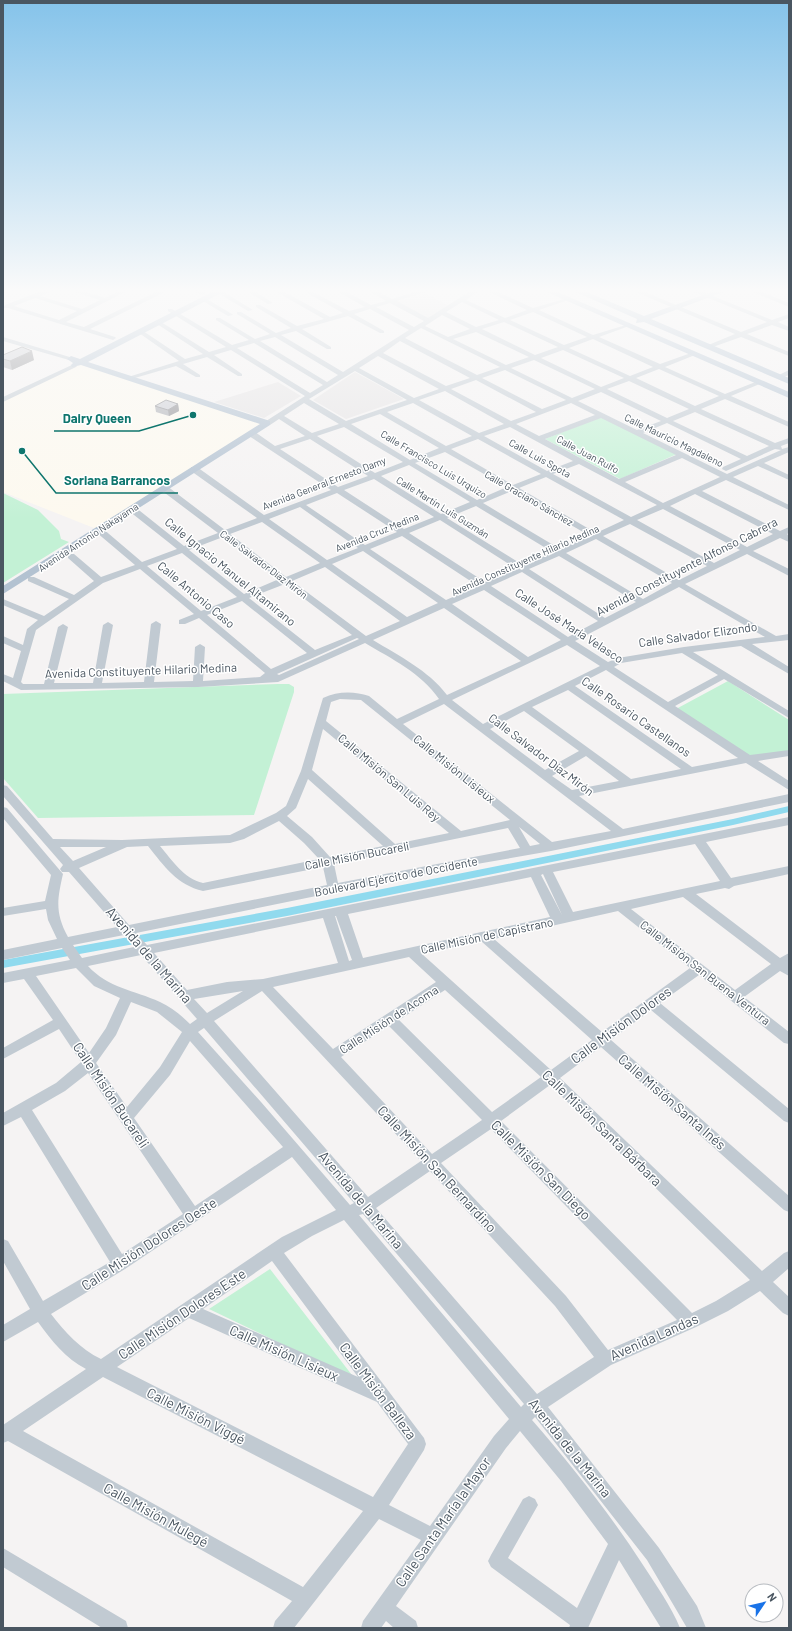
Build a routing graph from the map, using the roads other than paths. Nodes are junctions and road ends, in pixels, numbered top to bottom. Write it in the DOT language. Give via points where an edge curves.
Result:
graph roads {
  1 [pos="67,366"];
  2 [pos="69,366"];
  3 [pos="86,366"];
  4 [pos="171,366"];
  5 [pos="186,366"];
  6 [pos="226,366"];
  7 [pos="259,366"];
  8 [pos="297,366"];
  9 [pos="328,366"];
  10 [pos="358,366"];
  11 [pos="402,366"];
  12 [pos="453,366"];
  13 [pos="501,366"];
  14 [pos="510,366"];
  15 [pos="554,366"];
  16 [pos="604,366"];
  17 [pos="722,366"];
  18 [pos="753,366"];
  19 [pos="659,367"];
  20 [pos="355,368"];
  21 [pos="505,368"];
  22 [pos="789,372"];
  23 [pos="240,375"];
  24 [pos="343,375"];
  25 [pos="198,376"];
  26 [pos="778,377"];
  27 [pos="128,378"];
  28 [pos="476,378"];
  29 [pos="630,378"];
  30 [pos="789,381"];
  31 [pos="760,382"];
  32 [pos="328,385"];
  33 [pos="444,389"];
  34 [pos="600,389"];
  35 [pos="3,392"];
  36 [pos="789,395"];
  37 [pos="725,397"];
  38 [pos="307,398"];
  39 [pos="3,400"];
  40 [pos="413,400"];
  41 [pos="570,400"];
  42 [pos="696,409"];
  43 [pos="380,411"];
  44 [pos="540,411"];
  45 [pos="601,415"];
  46 [pos="279,416"];
  47 [pos="667,421"];
  48 [pos="267,423"];
  49 [pos="509,423"];
  50 [pos="345,424"];
  51 [pos="789,426"];
  52 [pos="638,433"];
  53 [pos="252,434"];
  54 [pos="310,436"];
  55 [pos="478,436"];
  56 [pos="539,439"];
  57 [pos="789,440"];
  58 [pos="776,446"];
  59 [pos="274,449"];
  60 [pos="445,449"];
  61 [pos="788,450"];
  62 [pos="682,455"];
  63 [pos="747,459"];
  64 [pos="579,461"];
  65 [pos="409,462"];
  66 [pos="758,463"];
  67 [pos="194,469"];
  68 [pos="547,474"];
  69 [pos="723,475"];
  70 [pos="373,476"];
  71 [pos="789,478"];
  72 [pos="619,482"];
  73 [pos="164,488"];
  74 [pos="513,488"];
  75 [pos="337,489"];
  76 [pos="695,491"];
  77 [pos="477,503"];
  78 [pos="660,503"];
  79 [pos="300,504"];
  80 [pos="132,508"];
  81 [pos="789,508"];
  82 [pos="263,518"];
  83 [pos="440,518"];
  84 [pos="628,518"];
  85 [pos="99,530"];
  86 [pos="789,530"];
  87 [pos="223,533"];
  88 [pos="404,533"];
  89 [pos="592,534"];
  90 [pos="780,534"];
  91 [pos="789,539"];
  92 [pos="182,548"];
  93 [pos="365,549"];
  94 [pos="556,550"];
  95 [pos="747,550"];
  96 [pos="71,556"];
  97 [pos="140,564"];
  98 [pos="327,564"];
  99 [pos="715,566"];
  100 [pos="519,567"];
  101 [pos="789,573"];
  102 [pos="31,579"];
  103 [pos="100,581"];
  104 [pos="287,581"];
  105 [pos="481,583"];
  106 [pos="678,584"];
  107 [pos="3,591"];
  108 [pos="74,598"];
  109 [pos="244,598"];
  110 [pos="441,601"];
  111 [pos="3,602"];
  112 [pos="642,602"];
  113 [pos="201,615"];
  114 [pos="43,619"];
  115 [pos="403,619"];
  116 [pos="182,622"];
  117 [pos="606,622"];
  118 [pos="156,624"];
  119 [pos="108,625"];
  120 [pos="63,627"];
  121 [pos="361,637"];
  122 [pos="789,637"];
  123 [pos="773,638"];
  124 [pos="3,639"];
  125 [pos="568,640"];
  126 [pos="741,642"];
  127 [pos="200,646"];
  128 [pos="26,650"];
  129 [pos="684,650"];
  130 [pos="314,654"];
  131 [pos="528,661"];
  132 [pos="606,665"];
  133 [pos="789,671"];
  134 [pos="725,675"];
  135 [pos="275,676"];
  136 [pos="3,677"];
  137 [pos="149,684"];
  138 [pos="198,684"];
  139 [pos="18,685"];
  140 [pos="567,685"];
  141 [pos="97,686"];
  142 [pos="48,687"];
  143 [pos="444,699"];
  144 [pos="668,706"];
  145 [pos="525,707"];
  146 [pos="789,715"];
  147 [pos="320,721"];
  148 [pos="396,723"];
  149 [pos="483,728"];
  150 [pos="586,752"];
  151 [pos="789,753"];
  152 [pos="749,759"];
  153 [pos="690,770"];
  154 [pos="306,771"];
  155 [pos="545,775"];
  156 [pos="628,782"];
  157 [pos="789,786"];
  158 [pos="3,789"];
  159 [pos="570,794"];
  160 [pos="789,798"];
  161 [pos="3,811"];
  162 [pos="280,816"];
  163 [pos="789,821"];
  164 [pos="515,822"];
  165 [pos="621,833"];
  166 [pos="459,835"];
  167 [pos="698,839"];
  168 [pos="151,842"];
  169 [pos="51,843"];
  170 [pos="125,843"];
  171 [pos="551,847"];
  172 [pos="393,849"];
  173 [pos="527,851"];
  174 [pos="328,862"];
  175 [pos="72,866"];
  176 [pos="546,869"];
  177 [pos="789,870"];
  178 [pos="534,871"];
  179 [pos="57,874"];
  180 [pos="728,884"];
  181 [pos="334,889"];
  182 [pos="686,893"];
  183 [pos="51,904"];
  184 [pos="621,907"];
  185 [pos="3,912"];
  186 [pos="334,913"];
  187 [pos="564,920"];
  188 [pos="483,936"];
  189 [pos="137,940"];
  190 [pos="411,952"];
  191 [pos="73,953"];
  192 [pos="3,955"];
  193 [pos="359,963"];
  194 [pos="786,964"];
  195 [pos="345,966"];
  196 [pos="699,968"];
  197 [pos="28,974"];
  198 [pos="3,978"];
  199 [pos="263,984"];
  200 [pos="445,984"];
  201 [pos="184,996"];
  202 [pos="127,997"];
  203 [pos="735,997"];
  204 [pos="650,1003"];
  205 [pos="390,1019"];
  206 [pos="206,1020"];
  207 [pos="61,1022"];
  208 [pos="189,1031"];
  209 [pos="789,1039"];
  210 [pos="601,1040"];
  211 [pos="3,1054"];
  212 [pos="333,1056"];
  213 [pos="89,1064"];
  214 [pos="550,1077"];
  215 [pos="24,1109"];
  216 [pos="789,1117"];
  217 [pos="126,1118"];
  218 [pos="3,1120"];
  219 [pos="491,1121"];
  220 [pos="292,1149"];
  221 [pos="431,1162"];
  222 [pos="789,1205"];
  223 [pos="367,1206"];
  224 [pos="345,1211"];
  225 [pos="193,1216"];
  226 [pos="3,1246"];
  227 [pos="274,1252"];
  228 [pos="789,1258"];
  229 [pos="120,1264"];
  230 [pos="761,1282"];
  231 [pos="789,1308"];
  232 [pos="188,1310"];
  233 [pos="39,1312"];
  234 [pos="690,1322"];
  235 [pos="3,1334"];
  236 [pos="605,1359"];
  237 [pos="101,1369"];
  238 [pos="381,1396"];
  239 [pos="536,1405"];
  240 [pos="520,1419"];
  241 [pos="6,1433"];
  242 [pos="529,1505"];
  243 [pos="376,1509"];
  244 [pos="433,1537"];
  245 [pos="618,1543"];
  246 [pos="3,1557"];
  247 [pos="305,1598"];
  248 [pos="384,1608"];
  249 [pos="579,1625"];
  250 [pos="119,1628"];
  251 [pos="282,1628"];
  252 [pos="370,1628"];
  253 [pos="409,1628"];
  254 [pos="671,1628"];
  255 [pos="696,1628"];
  1 -- 35 [label="street"];
  2 -- 39 [label="street"];
  3 -- 27 [label="main road"];
  4 -- 27 [label="street"];
  5 -- 25 [label="street"];
  6 -- 23 [label="street"];
  7 -- 38 [label="street"];
  8 -- 32 [label="street"];
  9 -- 24 [label="street"];
  10 -- 20 [label="street, Avenida Antonio Nakayama"];
  11 -- 33 [label="street, Calle Juan Rulfo"];
  12 -- 28 [label="street"];
  13 -- 21 [label="street, Calle Mauricio Magdaleno"];
  14 -- 21 [label="street"];
  15 -- 34 [label="street"];
  16 -- 29 [label="street"];
  17 -- 31 [label="main road"];
  18 -- 26 [label="main road"];
  19 -- 29 [label="street, Avenida General Ernesto Damy"];
  19 -- 37 [label="street"];
  20 -- 24 [label="street, Avenida Antonio Nakayama"];
  20 -- 40 [label="street, Calle Luis Spota"];
  21 -- 28 [label="street"];
  21 -- 41 [label="street, Calle Mauricio Magdaleno"];
  22 -- 26 [label="street"];
  24 -- 32 [label="street, Avenida Antonio Nakayama"];
  26 -- 30 [label="main road"];
  27 -- 48 [label="main road"];
  28 -- 33 [label="street"];
  28 -- 44 [label="street"];
  29 -- 34 [label="street, Avenida General Ernesto Damy"];
  29 -- 42 [label="street"];
  31 -- 36 [label="main road"];
  31 -- 37 [label="street"];
  32 -- 38 [label="street, Avenida Antonio Nakayama"];
  33 -- 40 [label="street"];
  33 -- 49 [label="street, Calle Juan Rulfo"];
  34 -- 41 [label="street, Avenida General Ernesto Damy"];
  34 -- 47 [label="street"];
  37 -- 42 [label="street"];
  37 -- 51 [label="street"];
  38 -- 46 [label="street, Avenida Antonio Nakayama"];
  38 -- 50 [label="street, Calle Francisco Luis Urquizo"];
  40 -- 43 [label="street"];
  40 -- 55 [label="street, Calle Luis Spota"];
  41 -- 44 [label="street, Avenida General Ernesto Damy"];
  41 -- 45 [label="street, Calle Mauricio Magdaleno"];
  42 -- 47 [label="street"];
  42 -- 58 [label="street"];
  43 -- 50 [label="street"];
  43 -- 60 [label="street, Calle Graciano Sánchez"];
  44 -- 49 [label="street, Avenida General Ernesto Damy"];
  45 -- 52 [label="street, Calle Mauricio Magdaleno"];
  45 -- 56 [label="street"];
  46 -- 48 [label="street, Avenida Antonio Nakayama"];
  46 -- 54 [label="street, Calle Martín Luis Guzmán"];
  47 -- 52 [label="street"];
  47 -- 63 [label="street"];
  48 -- 53 [label="main road, Avenida Antonio Nakayama"];
  49 -- 55 [label="street, Avenida General Ernesto Damy"];
  49 -- 56 [label="street, Calle Juan Rulfo"];
  50 -- 54 [label="street"];
  50 -- 65 [label="street, Calle Francisco Luis Urquizo"];
  52 -- 62 [label="street, Calle Mauricio Magdaleno"];
  53 -- 59 [label="street, Calle José María Velasco"];
  53 -- 67 [label="main road, Avenida Antonio Nakayama"];
  54 -- 59 [label="street"];
  54 -- 70 [label="street, Calle Martín Luis Guzmán"];
  55 -- 60 [label="street, Avenida General Ernesto Damy"];
  55 -- 68 [label="street, Calle Luis Spota"];
  56 -- 64 [label="street, Calle Juan Rulfo"];
  57 -- 58 [label="street, Avenida Constituyente Hilario Medina"];
  58 -- 61 [label="street"];
  58 -- 63 [label="street, Avenida Constituyente Hilario Medina"];
  59 -- 75 [label="street, Calle José María Velasco"];
  60 -- 65 [label="street, Avenida General Ernesto Damy"];
  60 -- 74 [label="street, Calle Graciano Sánchez"];
  61 -- 66 [label="street, Avenida Constituyente Hilario Medina"];
  62 -- 69 [label="street, Calle Mauricio Magdaleno"];
  62 -- 72 [label="street"];
  63 -- 69 [label="street, Avenida Constituyente Hilario Medina"];
  64 -- 68 [label="street, Avenida Cruz Medina"];
  64 -- 72 [label="street, Calle Juan Rulfo"];
  65 -- 70 [label="street, Avenida General Ernesto Damy"];
  65 -- 77 [label="street, Calle Francisco Luis Urquizo"];
  66 -- 69 [label="street, Avenida Constituyente Hilario Medina"];
  66 -- 71 [label="street"];
  67 -- 73 [label="main road, Avenida Antonio Nakayama"];
  67 -- 82 [label="street"];
  68 -- 74 [label="street, Avenida Cruz Medina"];
  68 -- 84 [label="street, Calle Luis Spota"];
  69 -- 76 [label="street, Avenida Constituyente Hilario Medina"];
  69 -- 78 [label="street, Avenida Constituyente Hilario Medina"];
  69 -- 81 [label="street, Calle Mauricio Magdaleno"];
  70 -- 75 [label="street, Avenida General Ernesto Damy"];
  70 -- 83 [label="street, Calle Martín Luis Guzmán"];
  72 -- 78 [label="street, Calle Juan Rulfo"];
  73 -- 80 [label="main road, Avenida Antonio Nakayama"];
  73 -- 87 [label="street, Calle Salvador Díaz Mirón"];
  74 -- 77 [label="street, Avenida Cruz Medina"];
  74 -- 89 [label="street, Calle Graciano Sánchez"];
  75 -- 79 [label="street, Avenida General Ernesto Damy"];
  75 -- 88 [label="street, Calle José María Velasco"];
  76 -- 78 [label="street, Avenida Constituyente Hilario Medina"];
  76 -- 90 [label="street"];
  77 -- 83 [label="street, Avenida Cruz Medina"];
  77 -- 94 [label="street, Calle Francisco Luis Urquizo"];
  78 -- 84 [label="street, Avenida Constituyente Hilario Medina"];
  78 -- 95 [label="street, Calle Juan Rulfo"];
  79 -- 82 [label="street, Avenida General Ernesto Damy"];
  79 -- 93 [label="street"];
  80 -- 85 [label="main road, Avenida Antonio Nakayama"];
  80 -- 92 [label="street, Calle Ignacio Manuel Altamirano"];
  82 -- 87 [label="street, Avenida General Ernesto Damy"];
  82 -- 98 [label="street"];
  83 -- 88 [label="street, Avenida Cruz Medina"];
  83 -- 100 [label="street, Calle Martín Luis Guzmán"];
  84 -- 89 [label="street, Avenida Constituyente Hilario Medina"];
  84 -- 99 [label="street, Calle Luis Spota"];
  85 -- 97 [label="street, Calle Antonio Caso"];
  85 -- 107 [label="main road, Avenida Antonio Nakayama"];
  86 -- 90 [label="street, Avenida Constituyente Alfonso Cabrera"];
  87 -- 92 [label="street, Avenida General Ernesto Damy"];
  87 -- 104 [label="street, Calle Salvador Díaz Mirón"];
  88 -- 93 [label="street, Avenida Cruz Medina"];
  88 -- 105 [label="street, Calle José María Velasco"];
  89 -- 94 [label="street, Avenida Constituyente Hilario Medina"];
  89 -- 106 [label="street, Calle Graciano Sánchez"];
  90 -- 91 [label="street"];
  90 -- 95 [label="street, Avenida Constituyente Alfonso Cabrera"];
  92 -- 97 [label="street, Avenida General Ernesto Damy"];
  92 -- 109 [label="street, Calle Ignacio Manuel Altamirano"];
  93 -- 98 [label="street, Avenida Cruz Medina"];
  93 -- 110 [label="street"];
  94 -- 100 [label="street, Avenida Constituyente Hilario Medina"];
  94 -- 112 [label="street, Calle Francisco Luis Urquizo"];
  95 -- 99 [label="street, Avenida Constituyente Alfonso Cabrera"];
  95 -- 101 [label="street, Calle Juan Rulfo"];
  96 -- 103 [label="street"];
  97 -- 103 [label="street, Avenida General Ernesto Damy"];
  97 -- 113 [label="street, Calle Antonio Caso"];
  98 -- 104 [label="street, Avenida Cruz Medina"];
  98 -- 115 [label="street"];
  99 -- 106 [label="street, Avenida Constituyente Alfonso Cabrera"];
  100 -- 105 [label="street, Avenida Constituyente Hilario Medina"];
  100 -- 117 [label="street, Calle Martín Luis Guzmán"];
  102 -- 108 [label="street"];
  103 -- 108 [label="street, Avenida General Ernesto Damy"];
  104 -- 109 [label="street, Avenida Cruz Medina"];
  104 -- 121 [label="street, Calle Salvador Díaz Mirón"];
  105 -- 110 [label="street, Avenida Constituyente Hilario Medina"];
  105 -- 125 [label="street, Calle José María Velasco"];
  106 -- 112 [label="street, Avenida Constituyente Alfonso Cabrera"];
  106 -- 123 [label="street, Calle Graciano Sánchez"];
  108 -- 114 [label="street, Avenida General Ernesto Damy"];
  109 -- 113 [label="street, Avenida Cruz Medina"];
  109 -- 130 [label="street, Calle Ignacio Manuel Altamirano"];
  110 -- 115 [label="street, Avenida Constituyente Hilario Medina"];
  110 -- 131 [label="street"];
  111 -- 114 [label="street"];
  112 -- 117 [label="street, Avenida Constituyente Alfonso Cabrera"];
  113 -- 116 [label="street, Avenida Cruz Medina"];
  113 -- 135 [label="street, Calle Antonio Caso"];
  114 -- 128 [label="street, Avenida General Ernesto Damy" via="32,629"];
  115 -- 121 [label="street, Avenida Constituyente Hilario Medina"];
  117 -- 125 [label="street, Avenida Constituyente Alfonso Cabrera"];
  118 -- 137 [label="street"];
  119 -- 141 [label="street"];
  120 -- 142 [label="street"];
  121 -- 130 [label="street, Avenida Constituyente Hilario Medina"];
  121 -- 135 [label="street, Avenida Constituyente Hilario Medina"];
  121 -- 143 [label="street, Calle Salvador Díaz Mirón" via="412,667 435,686"];
  122 -- 123 [label="street, Calle Salvador Elizondo"];
  123 -- 126 [label="street, Calle Salvador Elizondo"];
  124 -- 128 [label="street"];
  125 -- 131 [label="street, Avenida Constituyente Alfonso Cabrera"];
  125 -- 132 [label="street, Calle José María Velasco"];
  126 -- 129 [label="street, Calle Salvador Elizondo"];
  126 -- 133 [label="street"];
  127 -- 138 [label="street"];
  128 -- 139 [label="street, Avenida General Ernesto Damy"];
  129 -- 132 [label="street, Calle Salvador Elizondo" via="629,658"];
  129 -- 134 [label="street"];
  130 -- 135 [label="street, Avenida Constituyente Hilario Medina"];
  131 -- 143 [label="street, Avenida Constituyente Alfonso Cabrera"];
  132 -- 140 [label="street, Calle Salvador Elizondo"];
  132 -- 144 [label="street, Calle José María Velasco"];
  134 -- 144 [label="street"];
  134 -- 146 [label="street"];
  135 -- 138 [label="street, Avenida Constituyente Hilario Medina" via="262,681"];
  136 -- 139 [label="street"];
  137 -- 138 [label="street, Avenida Constituyente Hilario Medina"];
  137 -- 141 [label="street, Avenida Constituyente Hilario Medina"];
  139 -- 142 [label="street, Avenida Constituyente Hilario Medina"];
  140 -- 145 [label="street, Calle Salvador Elizondo"];
  140 -- 153 [label="street, Calle Rosario Castellanos"];
  141 -- 142 [label="street, Avenida Constituyente Hilario Medina"];
  143 -- 148 [label="street, Avenida Constituyente Alfonso Cabrera"];
  143 -- 149 [label="street, Calle Salvador Díaz Mirón"];
  144 -- 152 [label="street, Calle José María Velasco"];
  145 -- 149 [label="street, Calle Salvador Elizondo"];
  145 -- 150 [label="street"];
  147 -- 148 [label="street, Calle Misión Lisieux" via="327,700 356,696 365,698"];
  147 -- 154 [label="street"];
  147 -- 166 [label="street, Calle Misión San Luis Rey"];
  148 -- 164 [label="street, Calle Misión Lisieux"];
  149 -- 155 [label="street, Calle Salvador Díaz Mirón"];
  150 -- 155 [label="street"];
  150 -- 156 [label="street"];
  151 -- 152 [label="street"];
  152 -- 153 [label="street"];
  152 -- 157 [label="street, Calle José María Velasco"];
  153 -- 156 [label="street"];
  154 -- 162 [label="street" via="294,803"];
  154 -- 172 [label="street"];
  155 -- 159 [label="street, Calle Salvador Díaz Mirón"];
  156 -- 159 [label="street"];
  158 -- 169 [label="street, Avenida de la Marina"];
  159 -- 165 [label="street, Calle Salvador Díaz Mirón"];
  160 -- 165 [label="street, Boulevard Ejército de Occidente"];
  161 -- 179 [label="street"];
  162 -- 168 [label="street" via="230,839"];
  162 -- 174 [label="street" via="308,840"];
  163 -- 167 [label="street, Boulevard Ejército de Occidente"];
  164 -- 166 [label="street, Calle Misión Bucareli"];
  164 -- 171 [label="street, Calle Misión Lisieux"];
  164 -- 173 [label="street, Calle Misión Lisieux"];
  165 -- 171 [label="street, Boulevard Ejército de Occidente"];
  166 -- 172 [label="street, Calle Misión Bucareli"];
  167 -- 176 [label="street, Boulevard Ejército de Occidente"];
  167 -- 180 [label="street"];
  168 -- 170 [label="street"];
  168 -- 174 [label="street, Calle Misión Bucareli" via="183,880 193,886"];
  169 -- 170 [label="street"];
  169 -- 175 [label="street, Avenida de la Marina"];
  170 -- 175 [label="street"];
  171 -- 173 [label="street, Boulevard Ejército de Occidente"];
  172 -- 174 [label="street, Calle Misión Bucareli"];
  173 -- 181 [label="street, Boulevard Ejército de Occidente"];
  174 -- 181 [label="street"];
  175 -- 179 [label="street"];
  175 -- 189 [label="street, Avenida de la Marina"];
  176 -- 178 [label="street, Boulevard Ejército de Occidente"];
  176 -- 187 [label="street"];
  177 -- 180 [label="street, Calle Misión de Capistrano"];
  178 -- 186 [label="street, Boulevard Ejército de Occidente"];
  178 -- 187 [label="street"];
  179 -- 183 [label="street, Avenida de la Marina"];
  180 -- 182 [label="street, Calle Misión de Capistrano"];
  181 -- 189 [label="street, Boulevard Ejército de Occidente"];
  182 -- 184 [label="street, Calle Misión de Capistrano"];
  182 -- 194 [label="street"];
  183 -- 185 [label="street"];
  183 -- 191 [label="street, Avenida de la Marina" via="55,922"];
  184 -- 187 [label="street, Calle Misión de Capistrano"];
  184 -- 196 [label="street, Calle Misión San Buena Ventura"];
  186 -- 189 [label="street, Boulevard Ejército de Occidente"];
  186 -- 193 [label="street"];
  186 -- 195 [label="street"];
  187 -- 188 [label="street, Calle Misión de Capistrano"];
  188 -- 190 [label="street, Calle Misión de Capistrano"];
  188 -- 210 [label="street, Calle Misión Santa Inés"];
  189 -- 191 [label="street, Boulevard Ejército de Occidente"];
  189 -- 191 [label="street, Boulevard Ejército de Occidente"];
  189 -- 201 [label="street, Avenida de la Marina"];
  190 -- 193 [label="street, Calle Misión de Capistrano"];
  190 -- 200 [label="street, Calle Misión Santa Bárbara"];
  191 -- 192 [label="street, Boulevard Ejército de Occidente"];
  191 -- 197 [label="street, Boulevard Ejército de Occidente"];
  191 -- 202 [label="street, Avenida de la Marina" via="93,979"];
  193 -- 195 [label="street, Calle Misión de Capistrano"];
  194 -- 203 [label="street"];
  195 -- 199 [label="street, Calle Misión de Capistrano"];
  196 -- 203 [label="street, Calle Misión San Buena Ventura"];
  196 -- 204 [label="street, Calle Misión Dolores"];
  197 -- 198 [label="street, Boulevard Ejército de Occidente"];
  197 -- 207 [label="street, Calle Misión Bucareli"];
  199 -- 201 [label="street, Calle Misión de Capistrano" via="227,987"];
  199 -- 206 [label="street"];
  199 -- 212 [label="street, Calle Misión San Bernardino"];
  200 -- 205 [label="street, Calle Misión de Acoma"];
  200 -- 214 [label="street, Calle Misión Santa Bárbara"];
  201 -- 206 [label="street, Avenida de la Marina"];
  202 -- 208 [label="street, Avenida de la Marina" via="150,1003 165,1011"];
  202 -- 213 [label="street" via="109,1036"];
  203 -- 209 [label="street, Calle Misión San Buena Ventura"];
  204 -- 210 [label="street, Calle Misión Dolores"];
  204 -- 216 [label="street"];
  205 -- 212 [label="street, Calle Misión de Acoma"];
  205 -- 219 [label="street, Calle Misión San Diego"];
  206 -- 208 [label="street"];
  206 -- 223 [label="street, Avenida de la Marina"];
  207 -- 211 [label="street"];
  207 -- 213 [label="street, Calle Misión Bucareli"];
  208 -- 217 [label="street" via="165,1071"];
  208 -- 220 [label="street, Avenida de la Marina"];
  210 -- 214 [label="street, Calle Misión Dolores"];
  210 -- 222 [label="street, Calle Misión Santa Inés"];
  212 -- 221 [label="street, Calle Misión San Bernardino"];
  213 -- 215 [label="street"];
  213 -- 217 [label="street, Calle Misión Bucareli"];
  214 -- 219 [label="street, Calle Misión Dolores"];
  214 -- 230 [label="street, Calle Misión Santa Bárbara"];
  215 -- 218 [label="street"];
  215 -- 229 [label="street"];
  217 -- 225 [label="street, Calle Misión Bucareli"];
  219 -- 221 [label="street, Calle Misión Dolores"];
  219 -- 234 [label="street, Calle Misión San Diego"];
  220 -- 224 [label="street, Avenida de la Marina"];
  220 -- 225 [label="street, Calle Misión Dolores Oeste"];
  221 -- 223 [label="street, Calle Misión Dolores"];
  221 -- 236 [label="street, Calle Misión San Bernardino" via="556,1294 586,1330"];
  223 -- 224 [label="street, Calle Misión Dolores Este"];
  223 -- 239 [label="street, Avenida de la Marina"];
  224 -- 227 [label="street, Calle Misión Dolores Este" via="327,1219"];
  224 -- 240 [label="street, Avenida de la Marina"];
  225 -- 229 [label="street, Calle Misión Dolores Oeste"];
  226 -- 233 [label="street, Calle Misión Viggé"];
  227 -- 232 [label="street, Calle Misión Dolores Este"];
  227 -- 238 [label="street, Calle Misión Balleza"];
  228 -- 230 [label="street, Avenida Landas"];
  229 -- 233 [label="street, Calle Misión Dolores Oeste"];
  230 -- 231 [label="street, Calle Misión Santa Bárbara"];
  230 -- 234 [label="street, Avenida Landas"];
  232 -- 237 [label="street, Calle Misión Dolores Este"];
  232 -- 238 [label="street, Calle Misión Lisieux"];
  233 -- 235 [label="street, Calle Misión Dolores Oeste"];
  233 -- 237 [label="street, Calle Misión Viggé" via="57,1336 70,1348"];
  234 -- 236 [label="street, Avenida Landas"];
  236 -- 239 [label="street, Avenida Landas"];
  237 -- 241 [label="street, Calle Misión Dolores Este"];
  237 -- 243 [label="street, Calle Misión Viggé"];
  238 -- 243 [label="street, Calle Misión Balleza" via="418,1444"];
  239 -- 240 [label="street, Avenida Landas"];
  239 -- 255 [label="street, Avenida de la Marina" via="653,1554 686,1606"];
  240 -- 244 [label="street, Calle Santa María la Mayor" via="500,1442"];
  240 -- 245 [label="street, Avenida de la Marina"];
  241 -- 247 [label="street, Calle Misión Mulegé"];
  242 -- 249 [label="street" via="497,1561"];
  243 -- 244 [label="street, Calle Misión Viggé"];
  243 -- 247 [label="street, Calle Misión Balleza"];
  244 -- 248 [label="street, Calle Santa María la Mayor"];
  245 -- 249 [label="street"];
  245 -- 254 [label="street, Avenida de la Marina" via="640,1574"];
  246 -- 250 [label="street"];
  247 -- 251 [label="street, Calle Misión Balleza"];
  248 -- 252 [label="street, Calle Santa María la Mayor"];
  248 -- 253 [label="street"];
}
